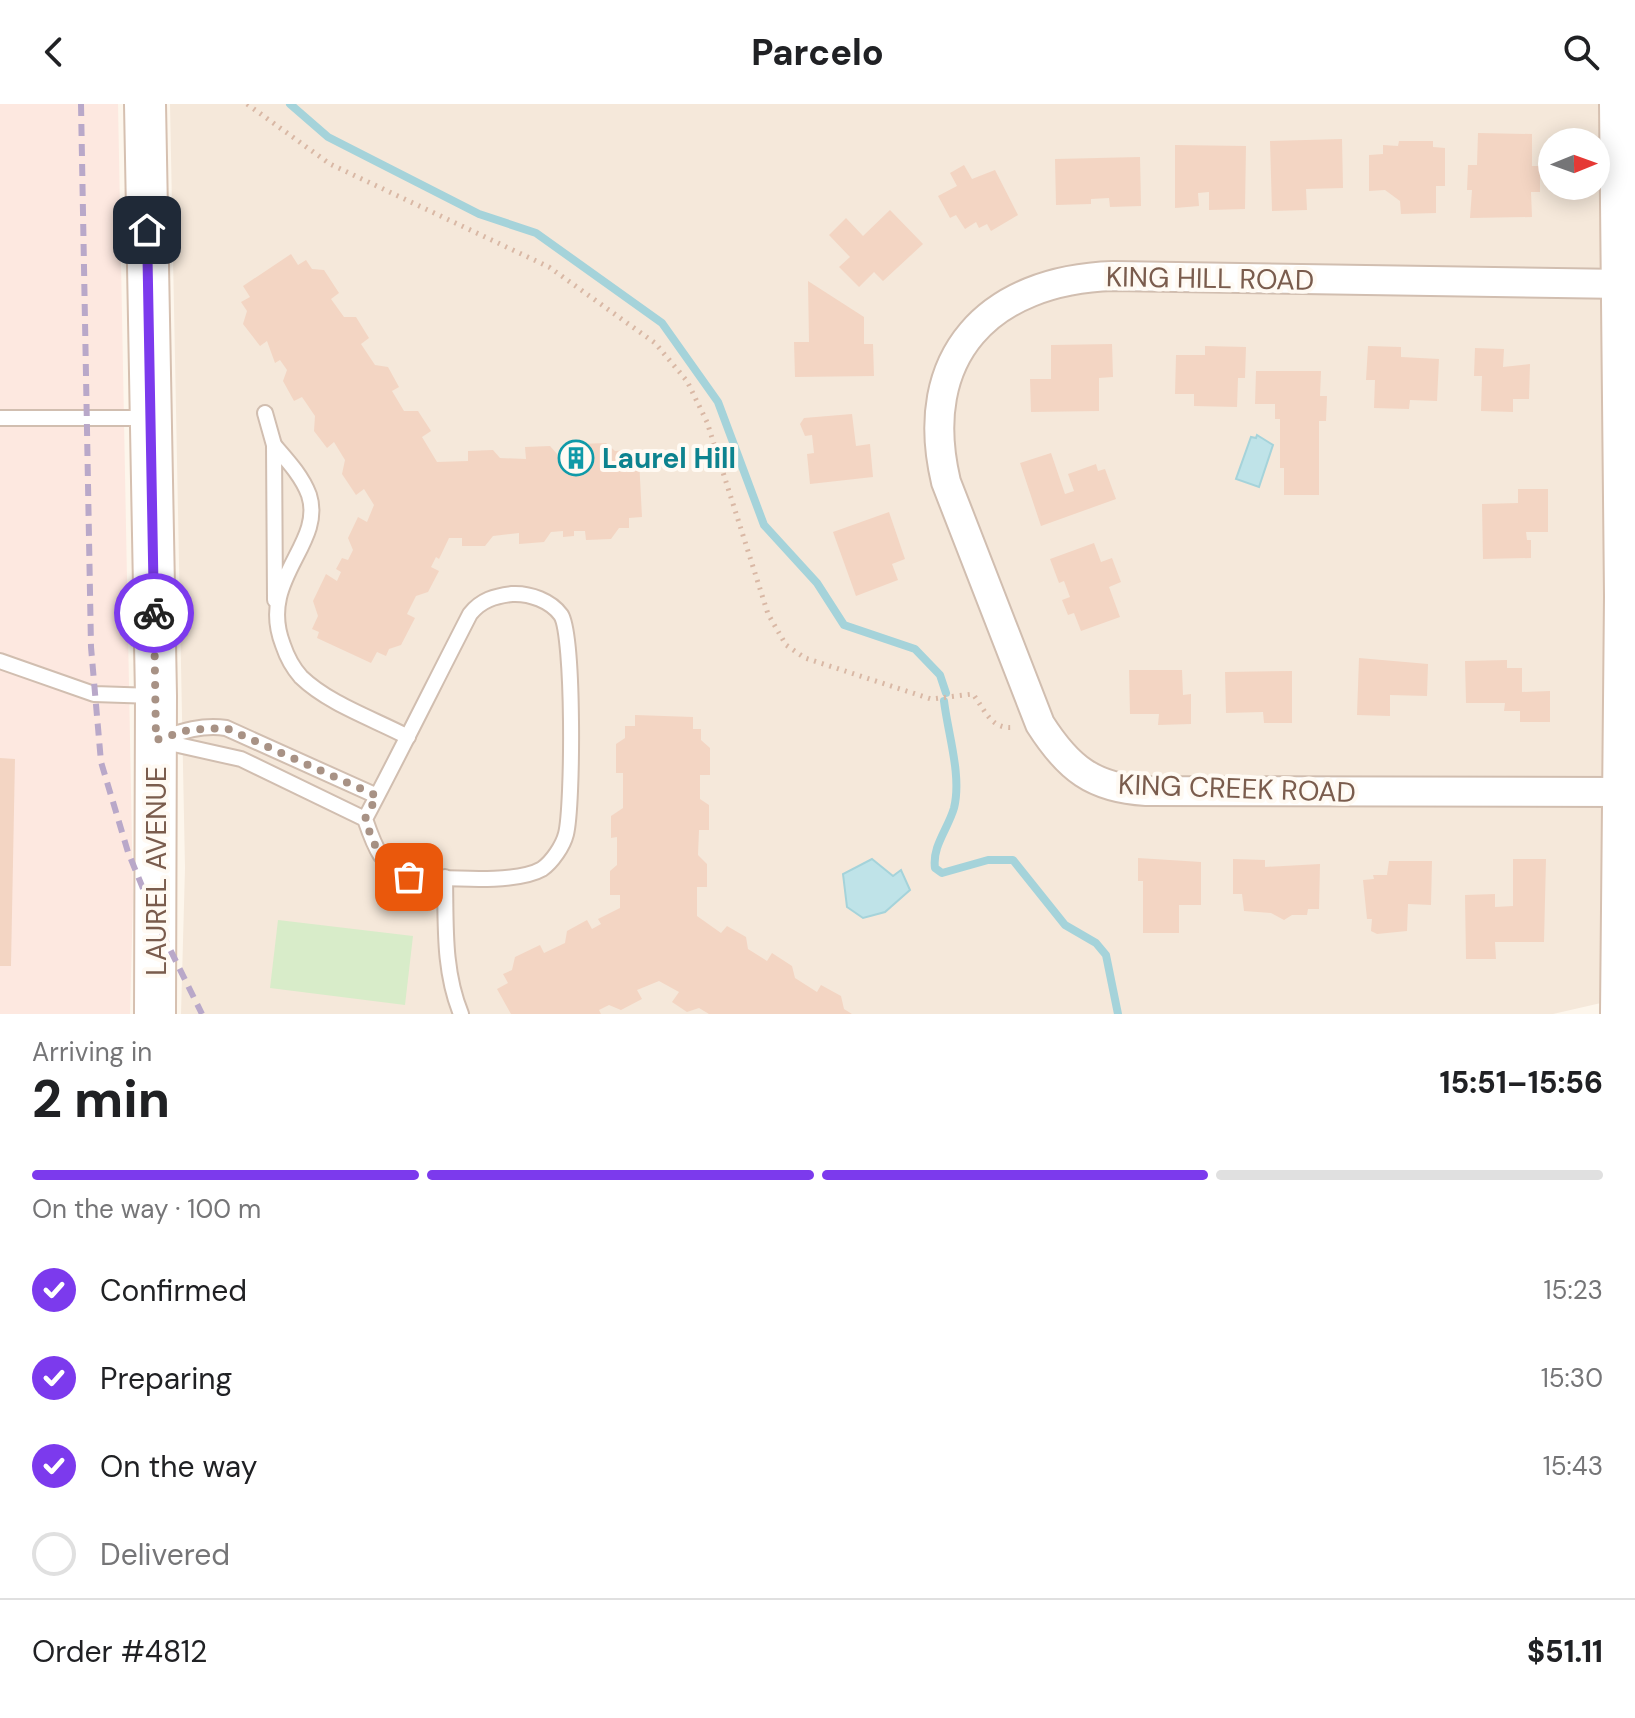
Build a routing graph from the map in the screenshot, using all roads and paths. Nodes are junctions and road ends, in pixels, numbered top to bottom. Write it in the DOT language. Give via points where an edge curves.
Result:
graph roads {
  1 [pos="145,104"];
  2 [pos="247,104"];
  3 [pos="1620,104"];
  4 [pos="1623,284"];
  5 [pos="265,413"];
  6 [pos="0,418"];
  7 [pos="150,418"];
  8 [pos="274,445"];
  9 [pos="946,482"];
  10 [pos="1630,488"];
  11 [pos="275,600"];
  12 [pos="0,661"];
  13 [pos="156,696"];
  14 [pos="1040,724"];
  15 [pos="408,737"];
  16 [pos="156,740"];
  17 [pos="1624,792"];
  18 [pos="377,796"];
  19 [pos="365,819"];
  20 [pos="445,877"];
  21 [pos="155,1014"];
  22 [pos="461,1014"];
  23 [pos="1621,1014"];
  1 -- 7 [label="street, LAUREL AVENUE"];
  2 -- 14 [label="path" via="330,164 549,267 655,343 699,402 768,614 794,652 931,699 973,694 1002,729"];
  3 -- 4 [label="street"];
  4 -- 9 [label="street, KING HILL ROAD" via="1113,276 1051,282 990,313 965,342 948,374 938,409 937,445"];
  4 -- 10 [label="street"];
  5 -- 8 [label="lane"];
  6 -- 7 [label="lane"];
  7 -- 13 [label="street, LAUREL AVENUE"];
  8 -- 11 [label="lane"];
  8 -- 11 [label="lane" via="298,475 311,512 307,533"];
  9 -- 14 [label="street, KING CREEK ROAD"];
  10 -- 17 [label="street"];
  11 -- 15 [label="lane" via="278,633 299,675"];
  12 -- 13 [label="lane" via="94,694"];
  13 -- 16 [label="street, LAUREL AVENUE"];
  14 -- 17 [label="street, KING CREEK ROAD" via="1070,765 1115,789"];
  15 -- 18 [label="lane"];
  15 -- 20 [label="lane" via="478,604 517,594 551,605 562,616 570,647 566,836 545,867 528,876"];
  16 -- 18 [label="lane" via="188,730 226,728"];
  16 -- 19 [label="lane" via="241,759"];
  16 -- 21 [label="street, LAUREL AVENUE"];
  17 -- 23 [label="street"];
  18 -- 19 [label="lane"];
  19 -- 20 [label="lane" via="374,846 395,872"];
  20 -- 22 [label="lane" via="447,958"];
}
